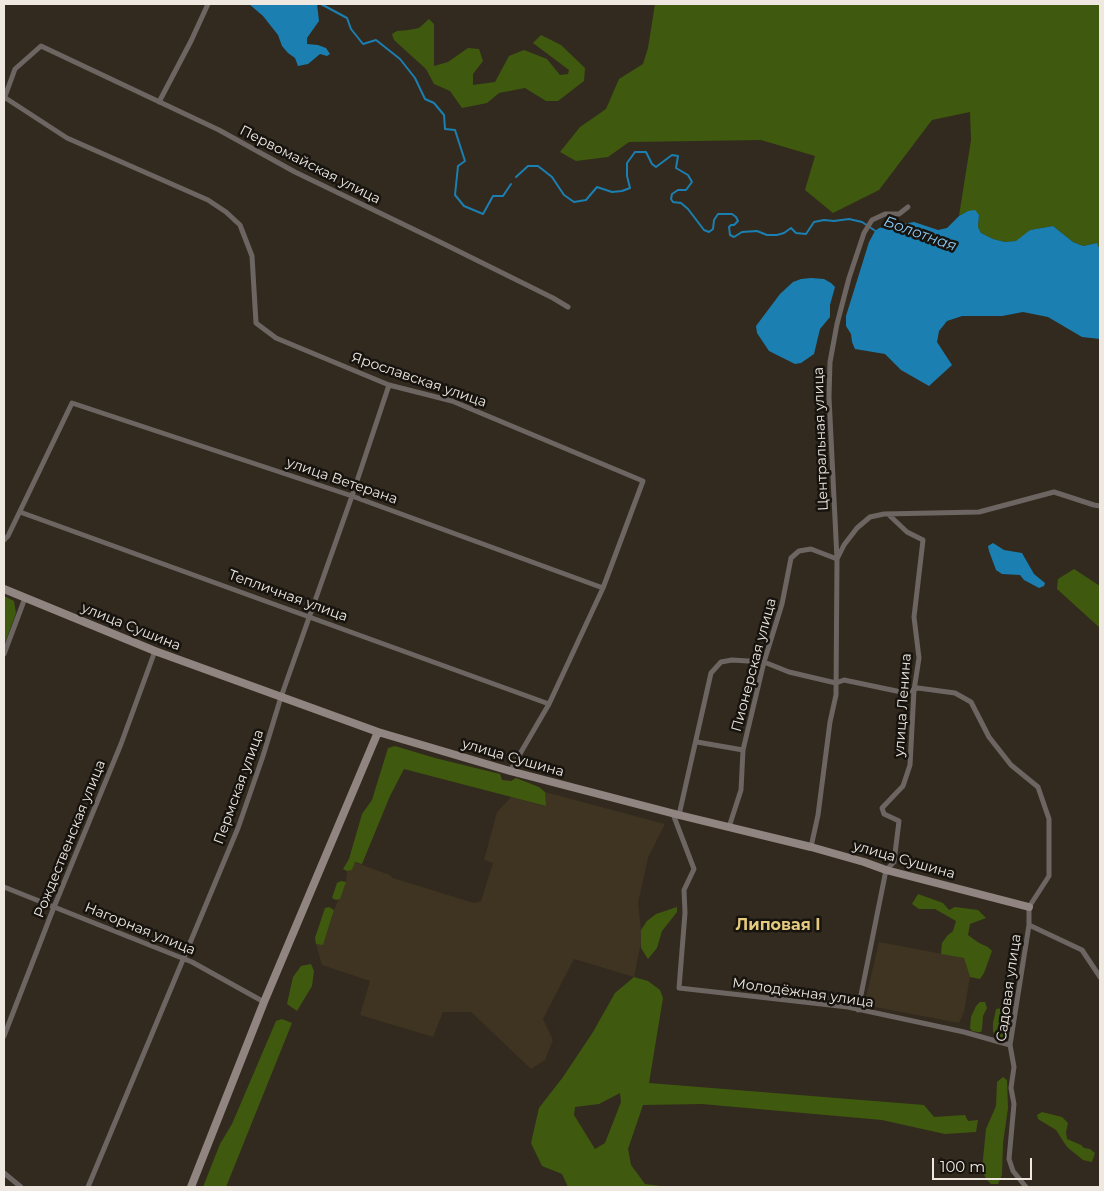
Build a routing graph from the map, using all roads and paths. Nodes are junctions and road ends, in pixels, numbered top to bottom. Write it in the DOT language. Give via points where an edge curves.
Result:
graph roads {
  1 [pos="208,4"];
  2 [pos="4,98"];
  3 [pos="159,102"];
  4 [pos="908,207"];
  5 [pos="568,307"];
  6 [pos="388,385"];
  7 [pos="352,496"];
  8 [pos="1100,506"];
  9 [pos="20,512"];
  10 [pos="888,514"];
  11 [pos="4,540"];
  12 [pos="837,559"];
  13 [pos="603,588"];
  14 [pos="4,589"];
  15 [pos="25,598"];
  16 [pos="311,616"];
  17 [pos="155,651"];
  18 [pos="4,654"];
  19 [pos="764,662"];
  20 [pos="836,683"];
  21 [pos="914,690"];
  22 [pos="281,697"];
  23 [pos="549,704"];
  24 [pos="378,732"];
  25 [pos="697,742"];
  26 [pos="743,750"];
  27 [pos="510,771"];
  28 [pos="676,815"];
  29 [pos="729,827"];
  30 [pos="811,847"];
  31 [pos="886,870"];
  32 [pos="4,887"];
  33 [pos="54,907"];
  34 [pos="1029,907"];
  35 [pos="1029,925"];
  36 [pos="184,958"];
  37 [pos="1100,977"];
  38 [pos="264,1002"];
  39 [pos="858,1010"];
  40 [pos="4,1036"];
  41 [pos="1010,1044"];
  42 [pos="4,1173"];
  43 [pos="21,1187"];
  44 [pos="88,1187"];
  45 [pos="191,1187"];
  46 [pos="1026,1187"];
  1 -- 3 [label="street"];
  2 -- 3 [label="street, Первомайская улица" via="16,69 41,46"];
  2 -- 6 [label="street, Ярославская улица" via="68,138 208,200 226,212 240,225 252,256 256,323 276,338"];
  3 -- 5 [label="street, Первомайская улица"];
  4 -- 12 [label="street, Центральная улица" via="899,214 885,214 872,220 864,232 837,324 830,362"];
  6 -- 7 [label="street, Пермская улица"];
  6 -- 13 [label="street, Ярославская улица" via="452,401 643,481"];
  7 -- 9 [label="street, улица Ветерана" via="72,403"];
  7 -- 13 [label="street, улица Ветерана"];
  7 -- 16 [label="street, Пермская улица"];
  8 -- 10 [label="street" via="1054,492 979,512"];
  9 -- 11 [label="street"];
  9 -- 16 [label="street, Тепличная улица"];
  10 -- 12 [label="street" via="870,517 857,528"];
  10 -- 21 [label="street, улица Ленина" via="907,532 923,540 914,617 919,658"];
  12 -- 19 [label="street, Пионерская улица" via="811,549 799,551 792,558"];
  12 -- 20 [label="street, Центральная улица"];
  13 -- 23 [label="street"];
  14 -- 15 [label="street, улица Сушина"];
  15 -- 17 [label="street, улица Сушина"];
  15 -- 18 [label="street"];
  16 -- 22 [label="street, Пермская улица"];
  16 -- 23 [label="street, Тепличная улица"];
  17 -- 22 [label="street, улица Сушина"];
  17 -- 33 [label="street, Рождественская улица" via="121,744"];
  19 -- 20 [label="street" via="789,672"];
  19 -- 25 [label="street" via="721,662 711,673"];
  19 -- 26 [label="street, Пионерская улица"];
  20 -- 21 [label="street" via="844,680 906,693"];
  20 -- 30 [label="street, Центральная улица"];
  21 -- 31 [label="street, улица Ленина" via="910,765 903,786 882,808 884,814 899,820 894,862"];
  21 -- 34 [label="street" via="955,694 971,702 989,737 1011,765 1038,786 1049,819 1049,876"];
  22 -- 24 [label="street, улица Сушина"];
  22 -- 36 [label="street, Пермская улица" via="238,828"];
  23 -- 27 [label="street"];
  24 -- 27 [label="street, улица Сушина"];
  24 -- 38 [label="street"];
  25 -- 26 [label="street"];
  25 -- 28 [label="street"];
  26 -- 29 [label="street, Пионерская улица" via="741,790"];
  27 -- 28 [label="street, улица Сушина"];
  28 -- 29 [label="street, улица Сушина"];
  28 -- 39 [label="street, Молодёжная улица" via="694,870 684,890 679,988"];
  29 -- 30 [label="street, улица Сушина"];
  30 -- 31 [label="street, улица Сушина"];
  31 -- 34 [label="street, улица Сушина"];
  31 -- 39 [label="street, улица Ленина"];
  32 -- 33 [label="street, Нагорная улица"];
  33 -- 36 [label="street, Нагорная улица"];
  33 -- 40 [label="street, Рождественская улица"];
  34 -- 35 [label="street, Садовая улица"];
  35 -- 37 [label="street" via="1082,950"];
  35 -- 41 [label="street, Садовая улица"];
  36 -- 38 [label="street, Нагорная улица"];
  36 -- 44 [label="street, Пермская улица"];
  38 -- 45 [label="street"];
  39 -- 41 [label="street, Молодёжная улица"];
  41 -- 46 [label="street, Садовая улица" via="1014,1067 1010,1088 1014,1104 1010,1159 1013,1171"];
  42 -- 43 [label="street"];
}
